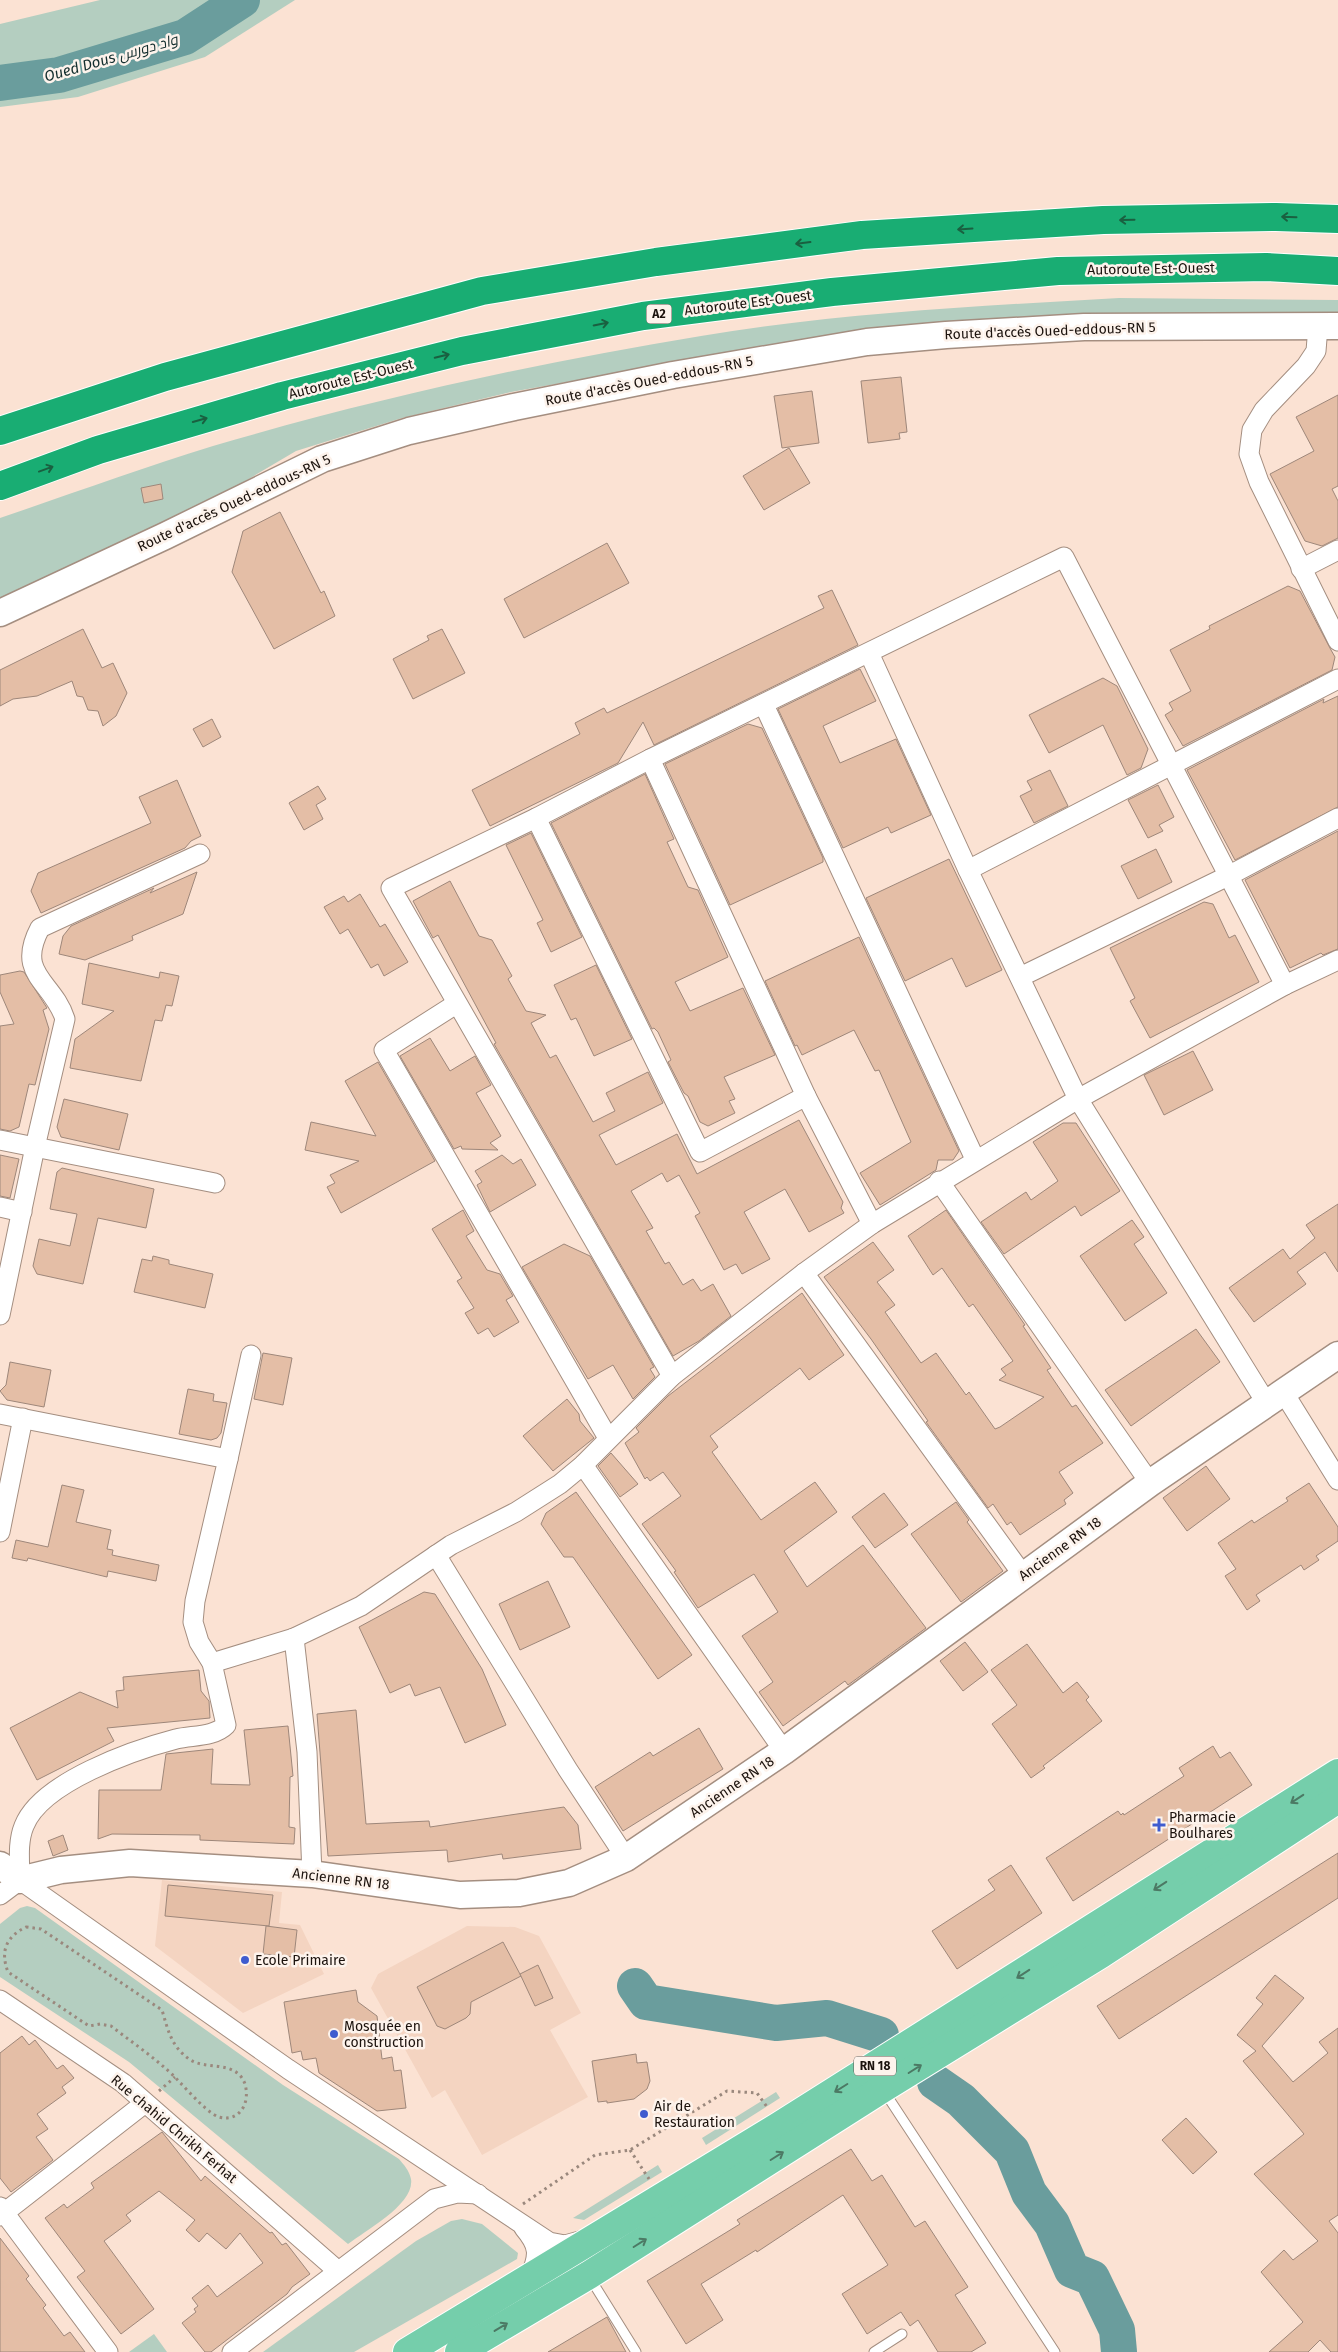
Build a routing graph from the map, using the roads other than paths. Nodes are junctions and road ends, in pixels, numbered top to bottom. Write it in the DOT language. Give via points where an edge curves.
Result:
graph roads {
  1 [pos="1338,219"];
  2 [pos="1338,271"];
  3 [pos="1328,326"];
  4 [pos="0,431"];
  5 [pos="0,486"];
  6 [pos="1338,550"];
  7 [pos="1301,569"];
  8 [pos="0,613"];
  9 [pos="1338,641"];
  10 [pos="869,653"];
  11 [pos="1338,679"];
  12 [pos="764,704"];
  13 [pos="650,759"];
  14 [pos="1170,764"];
  15 [pos="536,818"];
  16 [pos="1338,818"];
  17 [pos="200,854"];
  18 [pos="968,870"];
  19 [pos="1228,876"];
  20 [pos="1338,960"];
  21 [pos="1020,977"];
  22 [pos="1285,986"];
  23 [pos="456,1004"];
  24 [pos="806,1096"];
  25 [pos="1078,1099"];
  26 [pos="0,1140"];
  27 [pos="35,1147"];
  28 [pos="975,1160"];
  29 [pos="939,1181"];
  30 [pos="215,1184"];
  31 [pos="0,1207"];
  32 [pos="22,1212"];
  33 [pos="872,1224"];
  34 [pos="804,1273"];
  35 [pos="4,1274"];
  36 [pos="0,1315"];
  37 [pos="251,1355"];
  38 [pos="1338,1355"];
  39 [pos="672,1376"];
  40 [pos="1276,1398"];
  41 [pos="0,1414"];
  42 [pos="23,1418"];
  43 [pos="608,1438"];
  44 [pos="228,1458"];
  45 [pos="583,1465"];
  46 [pos="1338,1480"];
  47 [pos="1150,1484"];
  48 [pos="0,1532"];
  49 [pos="436,1555"];
  50 [pos="1023,1575"];
  51 [pos="294,1638"];
  52 [pos="212,1663"];
  53 [pos="784,1751"];
  54 [pos="1338,1772"];
  55 [pos="1335,1802"];
  56 [pos="626,1858"];
  57 [pos="312,1874"];
  58 [pos="7,1880"];
  59 [pos="0,2000"];
  60 [pos="882,2089"];
  61 [pos="145,2102"];
  62 [pos="478,2194"];
  63 [pos="1,2212"];
  64 [pos="518,2222"];
  65 [pos="597,2236"];
  66 [pos="338,2271"];
  67 [pos="589,2275"];
  68 [pos="530,2277"];
  69 [pos="902,2334"];
  70 [pos="108,2352"];
  71 [pos="232,2352"];
  72 [pos="407,2352"];
  73 [pos="459,2352"];
  74 [pos="636,2352"];
  75 [pos="874,2352"];
  76 [pos="1054,2352"];
  1 -- 4 [label="highway, one-way" via="1103,220 882,234 656,262 472,293 165,377"];
  5 -- 2 [label="highway, Autoroute Est-Ouest / A2, one-way" via="98,450 282,396 462,351 643,316 832,292 1058,271 1266,267"];
  3 -- 7 [label="street" via="1306,366 1264,410 1252,430 1249,454 1258,482"];
  3 -- 8 [label="main road, Route d'accès Oued-eddous-RN 5" via="1084,327 867,342 514,407 409,431 322,459"];
  6 -- 7 [label="street"];
  7 -- 9 [label="street"];
  10 -- 12 [label="street"];
  10 -- 14 [label="street" via="1064,557"];
  10 -- 18 [label="street"];
  11 -- 14 [label="street"];
  12 -- 13 [label="street"];
  12 -- 28 [label="street"];
  13 -- 15 [label="street"];
  13 -- 24 [label="street"];
  14 -- 18 [label="street"];
  14 -- 19 [label="street"];
  15 -- 23 [label="street" via="391,888"];
  15 -- 24 [label="street" via="700,1152"];
  16 -- 19 [label="street"];
  17 -- 27 [label="street" via="40,928 32,944 32,962 38,979 62,1009 65,1019"];
  18 -- 21 [label="street"];
  19 -- 21 [label="street"];
  19 -- 22 [label="street"];
  20 -- 22 [label="street"];
  21 -- 25 [label="street"];
  22 -- 25 [label="street"];
  23 -- 39 [label="street"];
  23 -- 43 [label="street" via="384,1050"];
  24 -- 33 [label="street"];
  25 -- 28 [label="street"];
  25 -- 40 [label="street"];
  26 -- 27 [label="street"];
  27 -- 30 [label="street"];
  27 -- 32 [label="street"];
  28 -- 29 [label="street"];
  29 -- 33 [label="street"];
  29 -- 47 [label="street"];
  31 -- 32 [label="street"];
  32 -- 35 [label="street"];
  33 -- 34 [label="street"];
  34 -- 39 [label="street"];
  34 -- 50 [label="street"];
  35 -- 36 [label="street"];
  37 -- 44 [label="street"];
  38 -- 40 [label="main road, Ancienne RN 18"];
  39 -- 43 [label="street"];
  40 -- 46 [label="street"];
  40 -- 47 [label="main road, Ancienne RN 18"];
  41 -- 42 [label="street"];
  42 -- 44 [label="street"];
  42 -- 48 [label="street"];
  43 -- 45 [label="street"];
  44 -- 52 [label="street" via="193,1622 199,1642"];
  45 -- 49 [label="street" via="516,1512"];
  45 -- 53 [label="street"];
  47 -- 50 [label="main road, Ancienne RN 18"];
  49 -- 51 [label="street" via="361,1606"];
  49 -- 56 [label="street"];
  50 -- 53 [label="main road, Ancienne RN 18"];
  51 -- 52 [label="street"];
  51 -- 57 [label="street" via="307,1752"];
  52 -- 58 [label="street" via="226,1725 219,1732 181,1738 118,1757 41,1803 23,1827"];
  53 -- 56 [label="main road, Ancienne RN 18"];
  54 -- 65 [label="main road, RN 18, one-way" via="997,1990"];
  60 -- 55 [label="main road, RN 18, one-way" via="1101,1954"];
  56 -- 57 [label="main road, Ancienne RN 18" via="569,1882 519,1893 460,1895"];
  57 -- 58 [label="main road, Ancienne RN 18" via="130,1863 61,1870"];
  58 -- 62 [label="street"];
  59 -- 61 [label="street, Rue chahid Chrikh Ferhat" via="123,2083"];
  67 -- 60 [label="main road, RN 18, one-way"];
  60 -- 76 [label="lane"];
  61 -- 63 [label="street"];
  61 -- 66 [label="street, Rue chahid Chrikh Ferhat"];
  62 -- 64 [label="street"];
  62 -- 66 [label="street" via="457,2193 434,2199"];
  63 -- 70 [label="street"];
  64 -- 65 [label="street" via="549,2242 565,2245"];
  64 -- 68 [label="street" via="534,2240 538,2258"];
  65 -- 68 [label="main road, RN 18"];
  66 -- 71 [label="street"];
  73 -- 67 [label="main road, RN 18, one-way"];
  67 -- 74 [label="lane"];
  68 -- 72 [label="main road, RN 18"];
  69 -- 75 [label="lane"];
}
